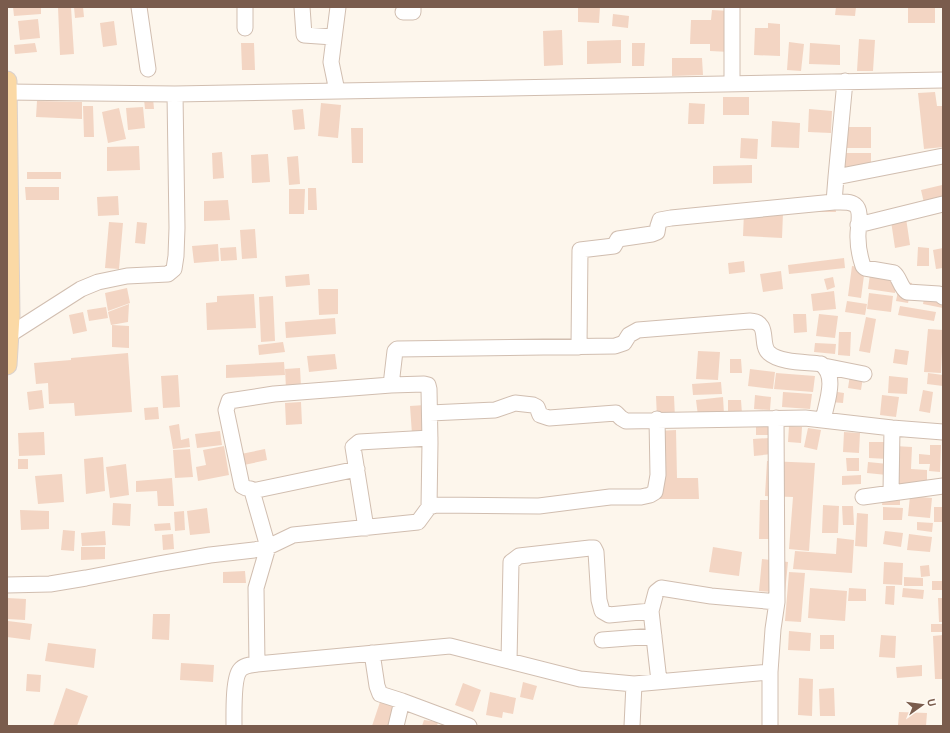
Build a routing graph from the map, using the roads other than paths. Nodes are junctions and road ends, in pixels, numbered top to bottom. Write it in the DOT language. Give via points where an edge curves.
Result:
graph roads {
  1 [pos="140,7"];
  2 [pos="245,7"];
  3 [pos="302,7"];
  4 [pos="338,7"];
  5 [pos="732,7"];
  6 [pos="246,28"];
  7 [pos="333,37"];
  8 [pos="148,69"];
  9 [pos="943,80"];
  10 [pos="845,81"];
  11 [pos="732,84"];
  12 [pos="7,88"];
  13 [pos="337,91"];
  14 [pos="175,94"];
  15 [pos="943,156"];
  16 [pos="836,177"];
  17 [pos="834,202"];
  18 [pos="943,204"];
  19 [pos="858,225"];
  20 [pos="943,297"];
  21 [pos="9,322"];
  22 [pos="579,347"];
  23 [pos="7,365"];
  24 [pos="824,366"];
  25 [pos="864,374"];
  26 [pos="391,385"];
  27 [pos="430,413"];
  28 [pos="776,418"];
  29 [pos="657,420"];
  30 [pos="823,420"];
  31 [pos="892,428"];
  32 [pos="943,432"];
  33 [pos="430,438"];
  34 [pos="357,469"];
  35 [pos="943,486"];
  36 [pos="252,491"];
  37 [pos="891,492"];
  38 [pos="863,497"];
  39 [pos="429,506"];
  40 [pos="366,528"];
  41 [pos="268,547"];
  42 [pos="7,584"];
  43 [pos="777,602"];
  44 [pos="651,611"];
  45 [pos="654,636"];
  46 [pos="602,640"];
  47 [pos="372,652"];
  48 [pos="509,662"];
  49 [pos="257,664"];
  50 [pos="770,672"];
  51 [pos="659,681"];
  52 [pos="634,684"];
  53 [pos="402,701"];
  54 [pos="234,726"];
  55 [pos="396,726"];
  56 [pos="469,726"];
  57 [pos="632,726"];
  58 [pos="770,726"];
  1 -- 8 [label="street"];
  2 -- 6 [label="street"];
  3 -- 7 [label="street" via="304,35"];
  4 -- 7 [label="street"];
  5 -- 11 [label="street"];
  7 -- 13 [label="street" via="331,62"];
  9 -- 10 [label="street"];
  10 -- 11 [label="street"];
  10 -- 16 [label="street"];
  11 -- 13 [label="street"];
  12 -- 14 [label="street"];
  12 -- 21 [label="main road"];
  13 -- 14 [label="street"];
  14 -- 21 [label="street" via="177,228 174,269 168,274 127,276 98,282"];
  15 -- 16 [label="street"];
  16 -- 17 [label="street"];
  17 -- 19 [label="street" via="855,205 860,218"];
  17 -- 22 [label="street" via="665,219 660,220 657,232 652,234 618,239 614,246 580,250"];
  18 -- 19 [label="street"];
  19 -- 20 [label="street" via="857,237 863,266 894,273 907,292 939,294"];
  21 -- 23 [label="main road"];
  22 -- 24 [label="street" via="615,346 624,343 629,335 638,330 756,322 760,324 766,350 770,354 779,359"];
  22 -- 26 [label="street" via="397,349 394,351"];
  24 -- 25 [label="street"];
  24 -- 30 [label="street" via="831,382"];
  26 -- 27 [label="street" via="428,386"];
  26 -- 36 [label="street" via="274,394 229,402 226,410 242,486"];
  27 -- 29 [label="street" via="495,410 515,403 525,403 537,407 540,415 549,418 616,413 626,420"];
  27 -- 33 [label="street"];
  28 -- 29 [label="street"];
  28 -- 30 [label="street"];
  28 -- 43 [label="street"];
  29 -- 39 [label="street" via="658,475 655,492 650,495 539,506"];
  30 -- 31 [label="street"];
  31 -- 32 [label="street"];
  31 -- 37 [label="street"];
  33 -- 34 [label="street" via="359,442 353,446"];
  33 -- 39 [label="street"];
  34 -- 36 [label="street"];
  34 -- 40 [label="street"];
  35 -- 37 [label="street"];
  36 -- 41 [label="street"];
  37 -- 38 [label="street"];
  39 -- 40 [label="street" via="418,522"];
  40 -- 41 [label="street" via="292,535"];
  41 -- 42 [label="street" via="57,583"];
  41 -- 49 [label="street" via="256,588"];
  43 -- 44 [label="street" via="661,588 656,592"];
  43 -- 50 [label="street"];
  44 -- 45 [label="street"];
  44 -- 48 [label="street" via="609,615 602,611 594,548 519,556 511,562"];
  45 -- 46 [label="street"];
  45 -- 51 [label="street"];
  47 -- 48 [label="street" via="450,646"];
  47 -- 49 [label="street"];
  47 -- 53 [label="street" via="380,694"];
  48 -- 52 [label="street" via="580,679"];
  49 -- 54 [label="street" via="239,670 236,679"];
  50 -- 51 [label="street"];
  50 -- 58 [label="street"];
  51 -- 52 [label="street"];
  52 -- 57 [label="street"];
  53 -- 55 [label="street"];
  53 -- 56 [label="street"];
}
